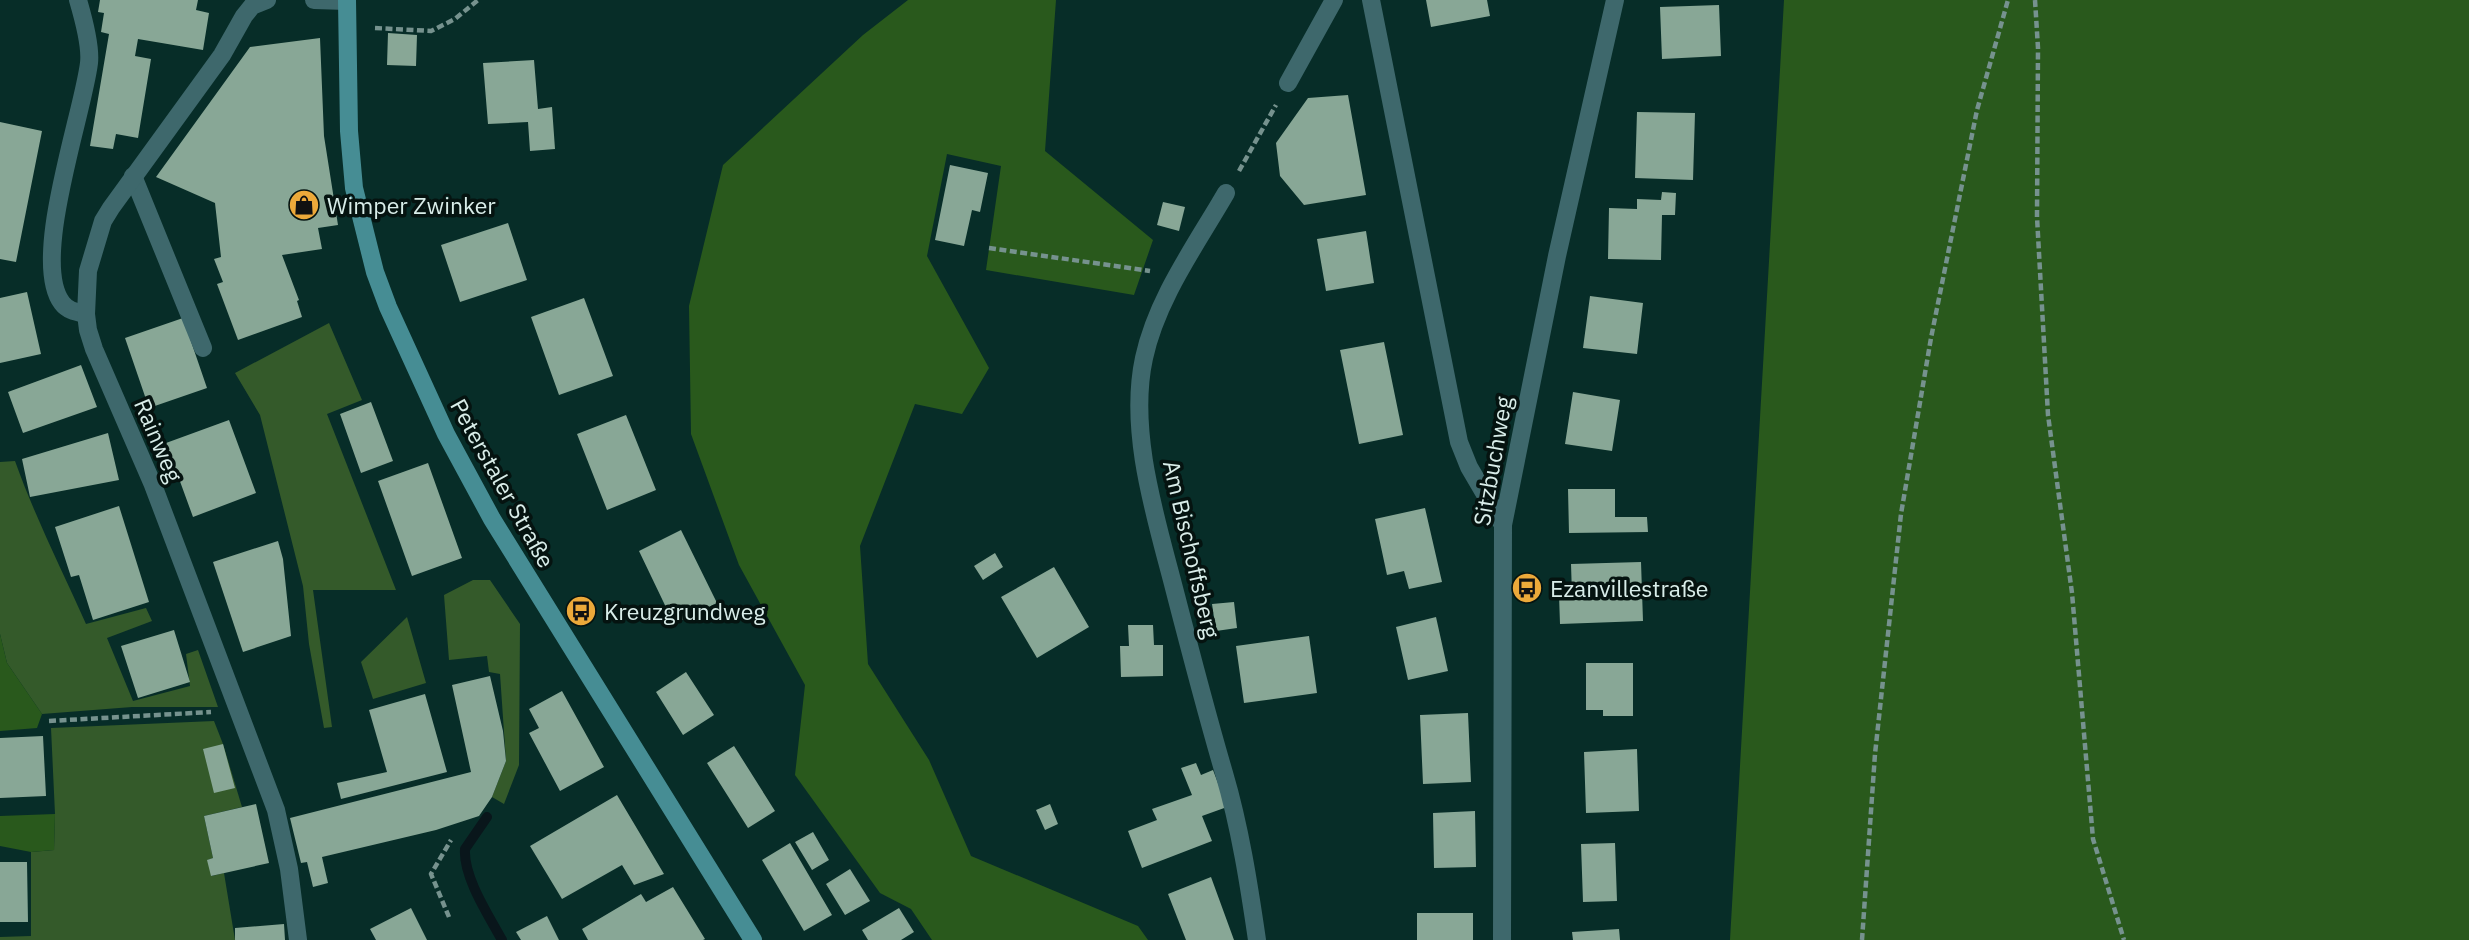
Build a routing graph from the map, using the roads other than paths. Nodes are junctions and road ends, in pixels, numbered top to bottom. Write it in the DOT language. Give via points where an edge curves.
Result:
graph roads {
  1 [pos="78,0"];
  2 [pos="264,0"];
  3 [pos="314,0"];
  4 [pos="1334,0"];
  5 [pos="1371,0"];
  6 [pos="1615,0"];
  7 [pos="347,1"];
  8 [pos="1288,83"];
  9 [pos="133,176"];
  10 [pos="1226,193"];
  11 [pos="86,314"];
  12 [pos="203,348"];
  13 [pos="1503,525"];
  14 [pos="298,940"];
  15 [pos="753,940"];
  16 [pos="1257,940"];
  17 [pos="1502,940"];
  1 -- 11 [label="street" via="89,63 63,173 53,266 63,304"];
  2 -- 9 [label="street, Rainweg" via="244,16 222,55"];
  3 -- 7 [label="street"];
  4 -- 8 [label="street"];
  5 -- 13 [label="street" via="1459,442"];
  6 -- 13 [label="street, Sitzbuchweg"];
  7 -- 15 [label="main road, Peterstaler Straße" via="349,131 357,201 375,272 417,373 492,519"];
  9 -- 11 [label="street, Rainweg" via="107,215 96,242 88,271"];
  9 -- 12 [label="street"];
  10 -- 16 [label="street, Am Bischoffsberg" via="1151,329 1141,394 1153,507 1233,809"];
  11 -- 14 [label="street, Rainweg" via="94,349 153,485 276,810"];
  13 -- 17 [label="street, Sitzbuchweg"];
}
